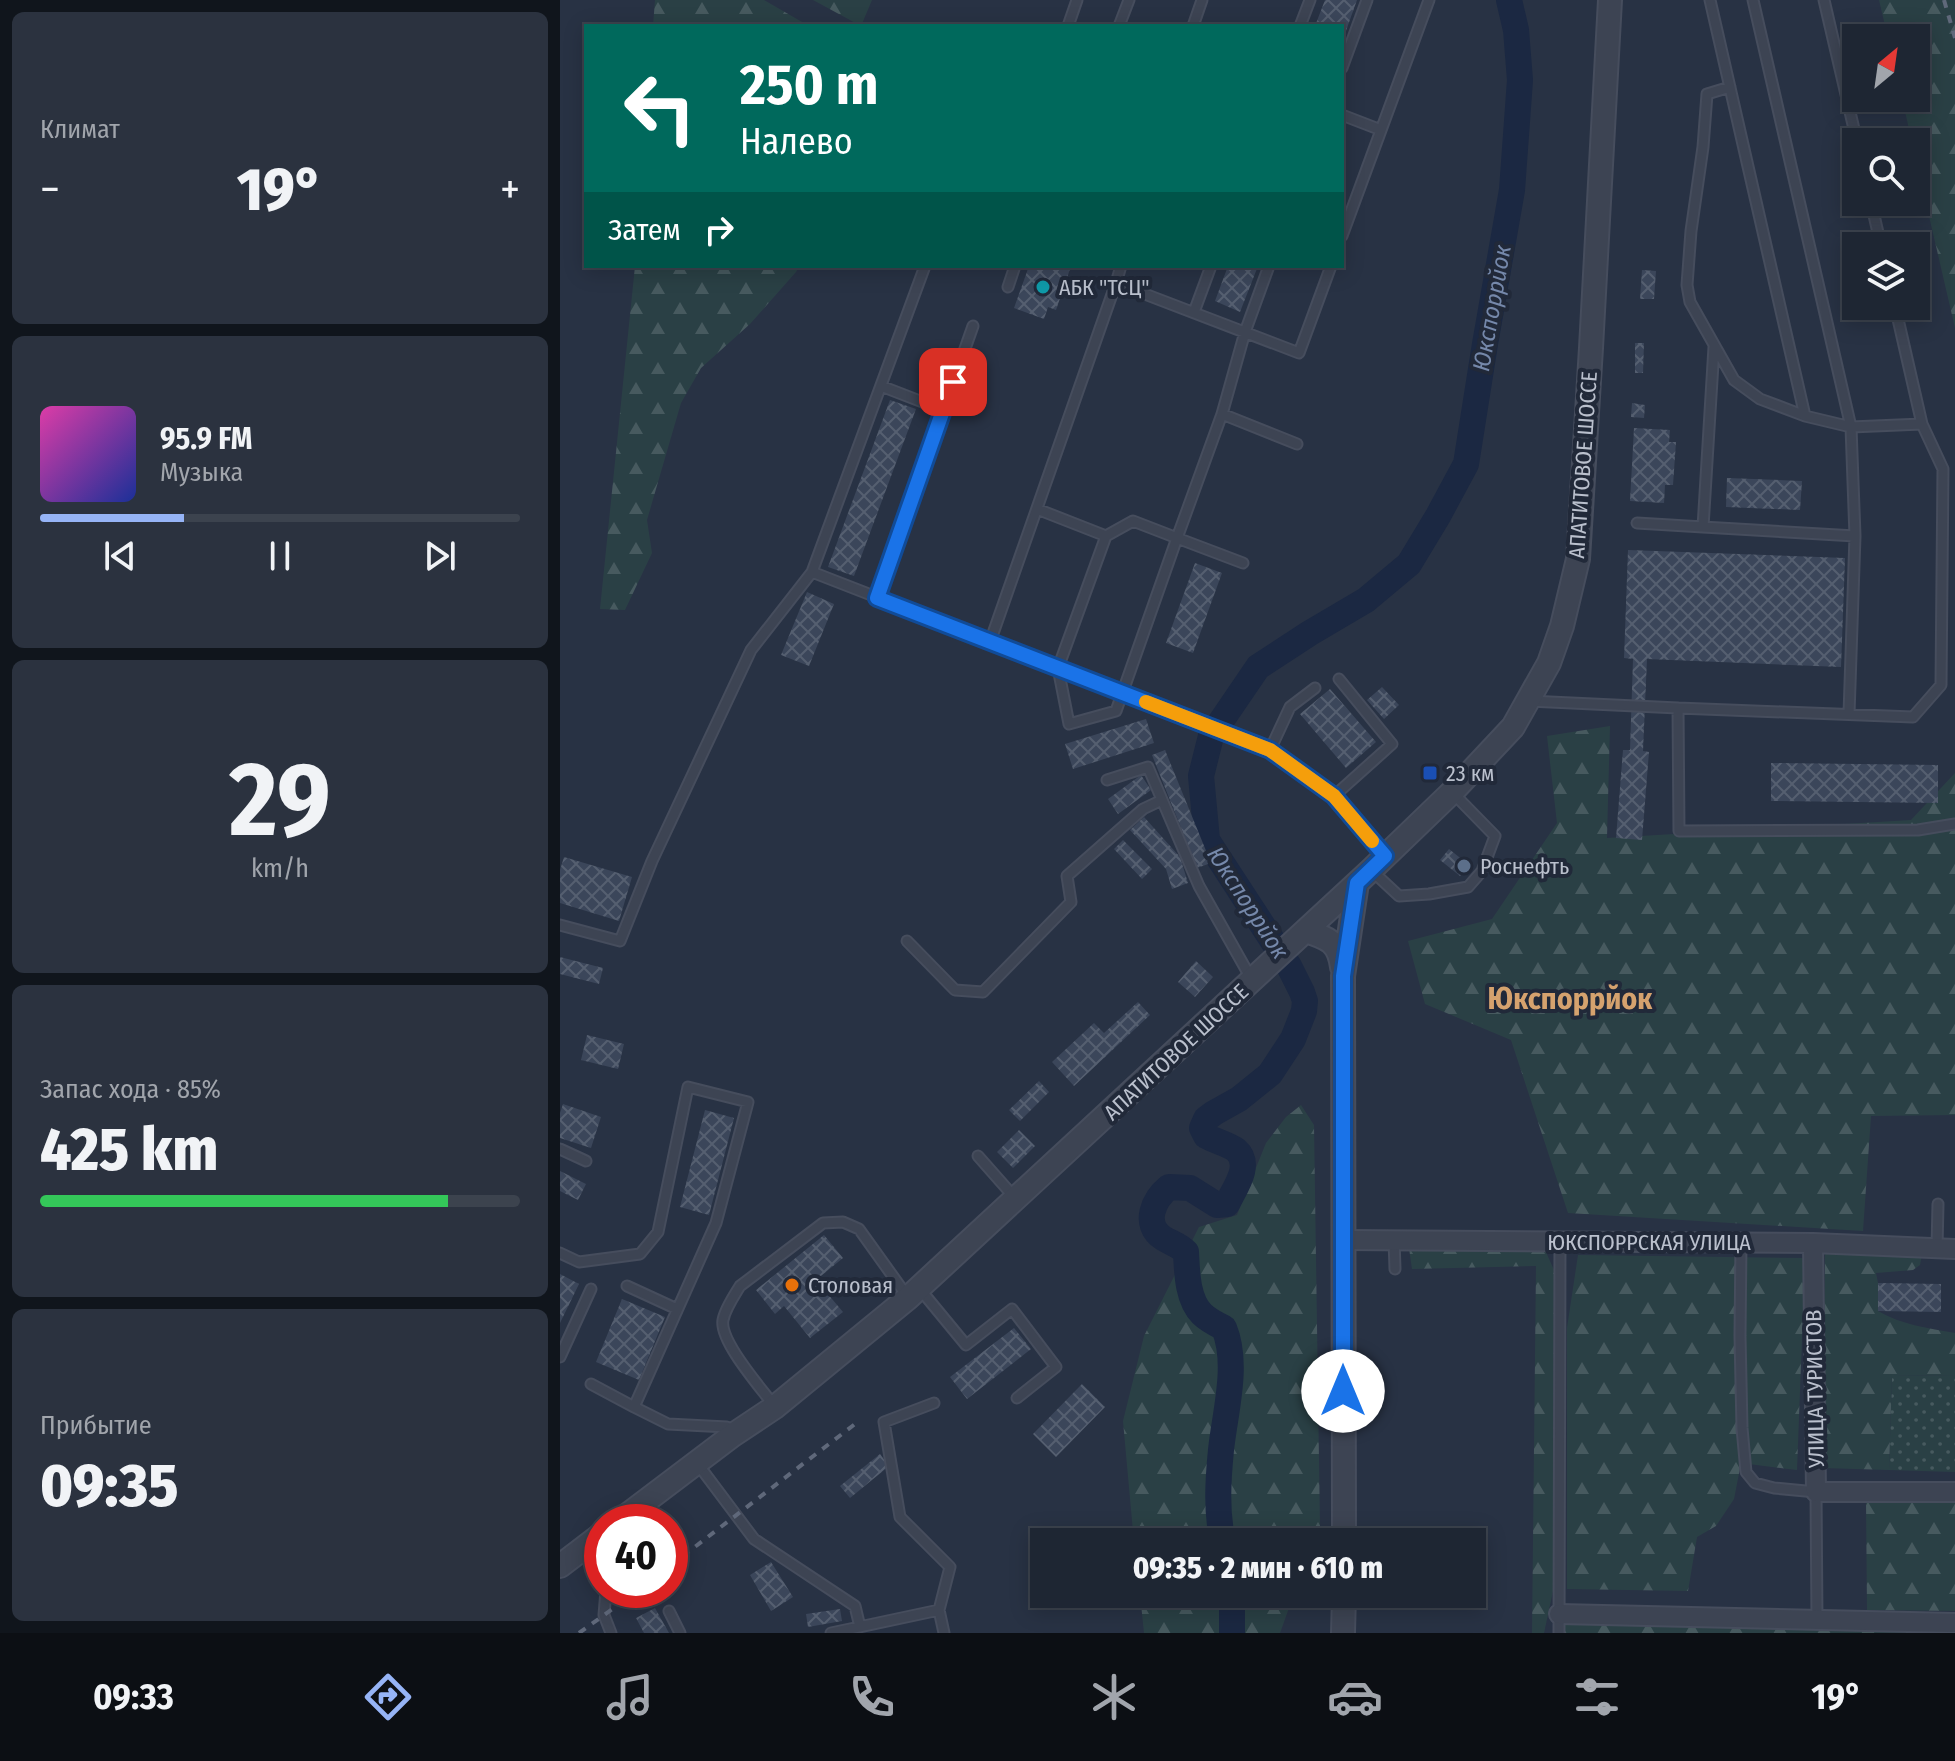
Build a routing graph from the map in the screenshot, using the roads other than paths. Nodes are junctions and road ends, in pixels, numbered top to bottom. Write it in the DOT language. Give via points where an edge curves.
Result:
graph roads {
  1 [pos="1077,0"];
  2 [pos="1129,0"];
  3 [pos="1202,0"];
  4 [pos="1310,0"];
  5 [pos="1367,0"];
  6 [pos="1429,0"];
  7 [pos="1610,0"];
  8 [pos="1710,0"];
  9 [pos="1753,0"];
  10 [pos="1824,0"];
  11 [pos="1069,24"];
  12 [pos="1120,24"];
  13 [pos="1194,24"];
  14 [pos="1301,24"];
  15 [pos="1344,63"];
  16 [pos="1730,87"];
  17 [pos="1344,116"];
  18 [pos="1854,128"];
  19 [pos="1381,130"];
  20 [pos="1344,231"];
  21 [pos="924,268"];
  22 [pos="1014,268"];
  23 [pos="1120,268"];
  24 [pos="1210,268"];
  25 [pos="1268,268"];
  26 [pos="1330,268"];
  27 [pos="1116,283"];
  28 [pos="1008,287"];
  29 [pos="1194,312"];
  30 [pos="1898,320"];
  31 [pos="973,326"];
  32 [pos="1245,332"];
  33 [pos="1714,347"];
  34 [pos="881,386"];
  35 [pos="943,410"];
  36 [pos="1222,414"];
  37 [pos="1805,416"];
  38 [pos="1922,424"];
  39 [pos="1851,427"];
  40 [pos="1297,444"];
  41 [pos="1037,509"];
  42 [pos="1637,523"];
  43 [pos="1703,527"];
  44 [pos="1106,536"];
  45 [pos="1855,536"];
  46 [pos="1177,538"];
  47 [pos="1243,563"];
  48 [pos="812,572"];
  49 [pos="877,598"];
  50 [pos="990,642"];
  51 [pos="1058,668"];
  52 [pos="1339,679"];
  53 [pos="1315,688"];
  54 [pos="1122,693"];
  55 [pos="1529,701"];
  56 [pos="1678,708"];
  57 [pos="1849,714"];
  58 [pos="1269,750"];
  59 [pos="1107,780"];
  60 [pos="1452,792"];
  61 [pos="1334,796"];
  62 [pos="1162,800"];
  63 [pos="1955,824"];
  64 [pos="1371,870"];
  65 [pos="560,925"];
  66 [pos="1300,936"];
  67 [pos="907,941"];
  68 [pos="1343,976"];
  69 [pos="1252,982"];
  70 [pos="560,1149"];
  71 [pos="978,1156"];
  72 [pos="586,1161"];
  73 [pos="1016,1199"];
  74 [pos="1938,1204"];
  75 [pos="1343,1240"];
  76 [pos="1394,1240"];
  77 [pos="1560,1241"];
  78 [pos="1741,1243"];
  79 [pos="1813,1243"];
  80 [pos="1946,1248"];
  81 [pos="560,1253"];
  82 [pos="1395,1269"];
  83 [pos="627,1286"];
  84 [pos="591,1289"];
  85 [pos="914,1293"];
  86 [pos="677,1309"];
  87 [pos="560,1357"];
  88 [pos="591,1384"];
  89 [pos="1017,1398"];
  90 [pos="934,1403"];
  91 [pos="634,1407"];
  92 [pos="775,1407"];
  93 [pos="733,1435"];
  94 [pos="697,1463"];
  95 [pos="1816,1492"];
  96 [pos="1955,1492"];
  97 [pos="644,1504"];
  98 [pos="1344,1528"];
  99 [pos="584,1548"];
  100 [pos="560,1566"];
  101 [pos="605,1608"];
  102 [pos="1344,1608"];
  103 [pos="939,1610"];
  104 [pos="669,1611"];
  105 [pos="1817,1620"];
  106 [pos="1955,1623"];
  107 [pos="1559,1624"];
  108 [pos="860,1627"];
  109 [pos="1344,1631"];
  110 [pos="611,1633"];
  111 [pos="680,1633"];
  112 [pos="831,1633"];
  113 [pos="944,1633"];
  1 -- 11 [label="lane"];
  2 -- 12 [label="lane"];
  3 -- 13 [label="lane"];
  4 -- 14 [label="lane"];
  5 -- 15 [label="lane"];
  6 -- 19 [label="lane"];
  7 -- 55 [label="street, АПАТИТОВОЕ ШОССЕ" via="1578,559 1562,626"];
  8 -- 16 [label="lane"];
  9 -- 39 [label="lane"];
  10 -- 18 [label="lane"];
  16 -- 33 [label="lane" via="1707,94 1687,285 1690,302"];
  16 -- 37 [label="lane"];
  17 -- 19 [label="lane"];
  19 -- 20 [label="lane"];
  21 -- 34 [label="lane"];
  22 -- 28 [label="lane"];
  23 -- 27 [label="lane"];
  24 -- 29 [label="lane"];
  25 -- 32 [label="lane"];
  26 -- 32 [label="lane" via="1299,353"];
  27 -- 29 [label="lane"];
  27 -- 41 [label="lane"];
  29 -- 32 [label="lane"];
  30 -- 38 [label="lane"];
  31 -- 35 [label="lane"];
  32 -- 36 [label="lane"];
  33 -- 37 [label="lane" via="1734,380 1760,399"];
  33 -- 43 [label="lane"];
  34 -- 35 [label="lane"];
  34 -- 48 [label="lane"];
  35 -- 49 [label="lane"];
  36 -- 40 [label="lane"];
  36 -- 46 [label="lane"];
  37 -- 39 [label="lane"];
  38 -- 39 [label="lane"];
  38 -- 57 [label="lane" via="1943,469 1941,685 1913,717"];
  39 -- 45 [label="lane"];
  41 -- 44 [label="lane"];
  41 -- 50 [label="lane"];
  42 -- 43 [label="lane"];
  43 -- 45 [label="lane"];
  44 -- 46 [label="lane" via="1133,521"];
  44 -- 51 [label="lane"];
  45 -- 57 [label="lane"];
  46 -- 47 [label="lane"];
  46 -- 54 [label="lane"];
  48 -- 49 [label="lane"];
  48 -- 65 [label="lane" via="751,650 620,941"];
  49 -- 50 [label="lane"];
  50 -- 51 [label="lane"];
  51 -- 54 [label="lane"];
  51 -- 54 [label="lane" via="1069,724 1116,711"];
  52 -- 61 [label="lane" via="1392,744"];
  53 -- 58 [label="lane" via="1290,707"];
  54 -- 58 [label="lane"];
  55 -- 56 [label="lane"];
  55 -- 60 [label="street, АПАТИТОВОЕ ШОССЕ" via="1513,727"];
  56 -- 57 [label="lane"];
  56 -- 63 [label="lane" via="1679,831 1918,830"];
  58 -- 61 [label="lane"];
  59 -- 62 [label="lane" via="1148,767"];
  60 -- 64 [label="street, АПАТИТОВОЕ ШОССЕ"];
  60 -- 64 [label="lane" via="1495,836 1482,871 1468,887 1399,896"];
  61 -- 64 [label="lane"];
  62 -- 67 [label="lane" via="1143,809 1067,876 1071,902 983,992 955,990"];
  62 -- 69 [label="lane" via="1199,886"];
  64 -- 66 [label="street, АПАТИТОВОЕ ШОССЕ"];
  64 -- 68 [label="street"];
  66 -- 68 [label="street" via="1324,937 1335,944"];
  66 -- 69 [label="street, АПАТИТОВОЕ ШОССЕ"];
  68 -- 75 [label="street"];
  69 -- 73 [label="street, АПАТИТОВОЕ ШОССЕ"];
  70 -- 72 [label="lane"];
  71 -- 73 [label="lane"];
  73 -- 85 [label="street, АПАТИТОВОЕ ШОССЕ"];
  74 -- 80 [label="lane"];
  75 -- 76 [label="street, ЮКСПОРРСКАЯ УЛИЦА"];
  75 -- 98 [label="street"];
  76 -- 77 [label="street, ЮКСПОРРСКАЯ УЛИЦА"];
  76 -- 82 [label="lane"];
  77 -- 78 [label="street, ЮКСПОРРСКАЯ УЛИЦА"];
  77 -- 107 [label="lane"];
  78 -- 79 [label="street, ЮКСПОРРСКАЯ УЛИЦА"];
  78 -- 95 [label="lane" via="1746,1472 1755,1483"];
  79 -- 80 [label="street, ЮКСПОРРСКАЯ УЛИЦА"];
  79 -- 95 [label="street, УЛИЦА ТУРИСТОВ"];
  81 -- 86 [label="lane" via="579,1262 640,1254 658,1232 688,1087 748,1102 716,1223"];
  83 -- 86 [label="lane"];
  84 -- 87 [label="lane"];
  85 -- 89 [label="lane" via="966,1345 1012,1309 1056,1367"];
  85 -- 92 [label="street, АПАТИТОВОЕ ШОССЕ"];
  85 -- 92 [label="lane" via="859,1229 843,1222 823,1223 740,1286 723,1321 724,1335"];
  86 -- 91 [label="lane"];
  88 -- 91 [label="lane"];
  90 -- 103 [label="lane" via="884,1422 900,1517 950,1567"];
  91 -- 93 [label="lane" via="668,1424 727,1427"];
  92 -- 93 [label="street, АПАТИТОВОЕ ШОССЕ"];
  93 -- 94 [label="street, АПАТИТОВОЕ ШОССЕ"];
  94 -- 97 [label="street, АПАТИТОВОЕ ШОССЕ"];
  94 -- 108 [label="lane" via="754,1539 855,1606"];
  95 -- 96 [label="street, УЛИЦА ТУРИСТОВ"];
  95 -- 105 [label="lane"];
  99 -- 100 [label="street"];
  101 -- 110 [label="lane"];
  102 -- 109 [label="street"];
  103 -- 108 [label="lane"];
  103 -- 113 [label="lane"];
  104 -- 111 [label="lane"];
  105 -- 106 [label="street"];
  105 -- 107 [label="street"];
  108 -- 112 [label="lane"];
}
